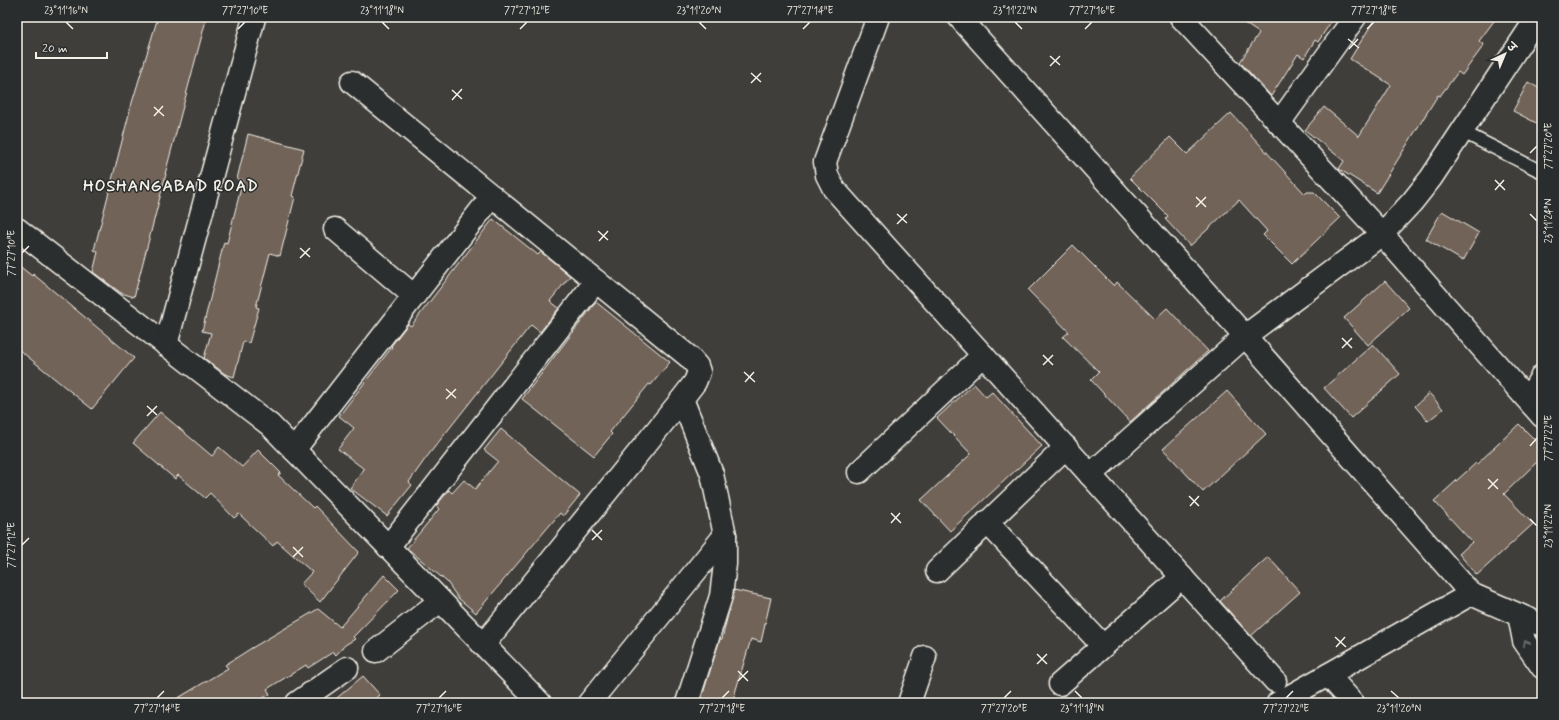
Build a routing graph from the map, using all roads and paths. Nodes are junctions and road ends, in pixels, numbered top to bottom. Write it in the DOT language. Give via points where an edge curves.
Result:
graph roads {
  1 [pos="878,17"];
  2 [pos="959,17"];
  3 [pos="1355,17"];
  4 [pos="254,18"];
  5 [pos="1189,20"];
  6 [pos="1536,22"];
  7 [pos="352,82"];
  8 [pos="1279,123"];
  9 [pos="1461,131"];
  10 [pos="1542,172"];
  11 [pos="492,196"];
  12 [pos="17,229"];
  13 [pos="335,229"];
  14 [pos="1382,234"];
  15 [pos="596,281"];
  16 [pos="414,296"];
  17 [pos="1245,336"];
  18 [pos="166,345"];
  19 [pos="983,355"];
  20 [pos="1542,376"];
  21 [pos="682,399"];
  22 [pos="1528,399"];
  23 [pos="1542,416"];
  24 [pos="1066,447"];
  25 [pos="294,450"];
  26 [pos="859,472"];
  27 [pos="1090,474"];
  28 [pos="987,522"];
  29 [pos="725,535"];
  30 [pos="388,547"];
  31 [pos="937,571"];
  32 [pos="1182,577"];
  33 [pos="1472,594"];
  34 [pos="440,601"];
  35 [pos="1519,615"];
  36 [pos="1542,625"];
  37 [pos="483,644"];
  38 [pos="1103,646"];
  39 [pos="376,651"];
  40 [pos="925,657"];
  41 [pos="1542,667"];
  42 [pos="347,668"];
  43 [pos="1328,675"];
  44 [pos="1275,681"];
  45 [pos="1060,684"];
  46 [pos="297,703"];
  47 [pos="540,703"];
  48 [pos="589,703"];
  49 [pos="687,703"];
  50 [pos="909,703"];
  51 [pos="1278,703"];
  52 [pos="1353,703"];
  1 -- 19 [label="street" via="825,162 827,175 834,189"];
  2 -- 17 [label="street"];
  3 -- 8 [label="street"];
  4 -- 18 [label="street"];
  5 -- 8 [label="street"];
  6 -- 9 [label="street"];
  7 -- 11 [label="street"];
  8 -- 14 [label="street"];
  9 -- 10 [label="lane"];
  9 -- 14 [label="street" via="1431,178"];
  11 -- 15 [label="street"];
  11 -- 16 [label="street"];
  12 -- 18 [label="street"];
  13 -- 16 [label="street"];
  14 -- 17 [label="street"];
  14 -- 22 [label="street"];
  15 -- 21 [label="street" via="697,366 699,372 695,382"];
  15 -- 30 [label="street"];
  16 -- 25 [label="street"];
  17 -- 27 [label="street"];
  17 -- 33 [label="street"];
  18 -- 25 [label="street" via="270,425"];
  19 -- 24 [label="street"];
  19 -- 26 [label="street"];
  20 -- 22 [label="street"];
  21 -- 29 [label="street" via="712,474"];
  21 -- 37 [label="street"];
  22 -- 23 [label="street"];
  24 -- 27 [label="street"];
  24 -- 28 [label="street"];
  25 -- 30 [label="street"];
  27 -- 32 [label="street"];
  28 -- 31 [label="street"];
  28 -- 38 [label="street"];
  29 -- 48 [label="street"];
  29 -- 49 [label="street" via="721,596"];
  30 -- 34 [label="street"];
  32 -- 38 [label="street"];
  32 -- 44 [label="street"];
  33 -- 35 [label="street"];
  33 -- 43 [label="street"];
  34 -- 37 [label="street"];
  34 -- 39 [label="street"];
  35 -- 36 [label="street"];
  41 -- 35 [label="street, one-way" via="1524,641"];
  37 -- 47 [label="street"];
  38 -- 45 [label="street"];
  40 -- 50 [label="street"];
  42 -- 46 [label="street"];
  43 -- 51 [label="street"];
  43 -- 52 [label="street"];
}
